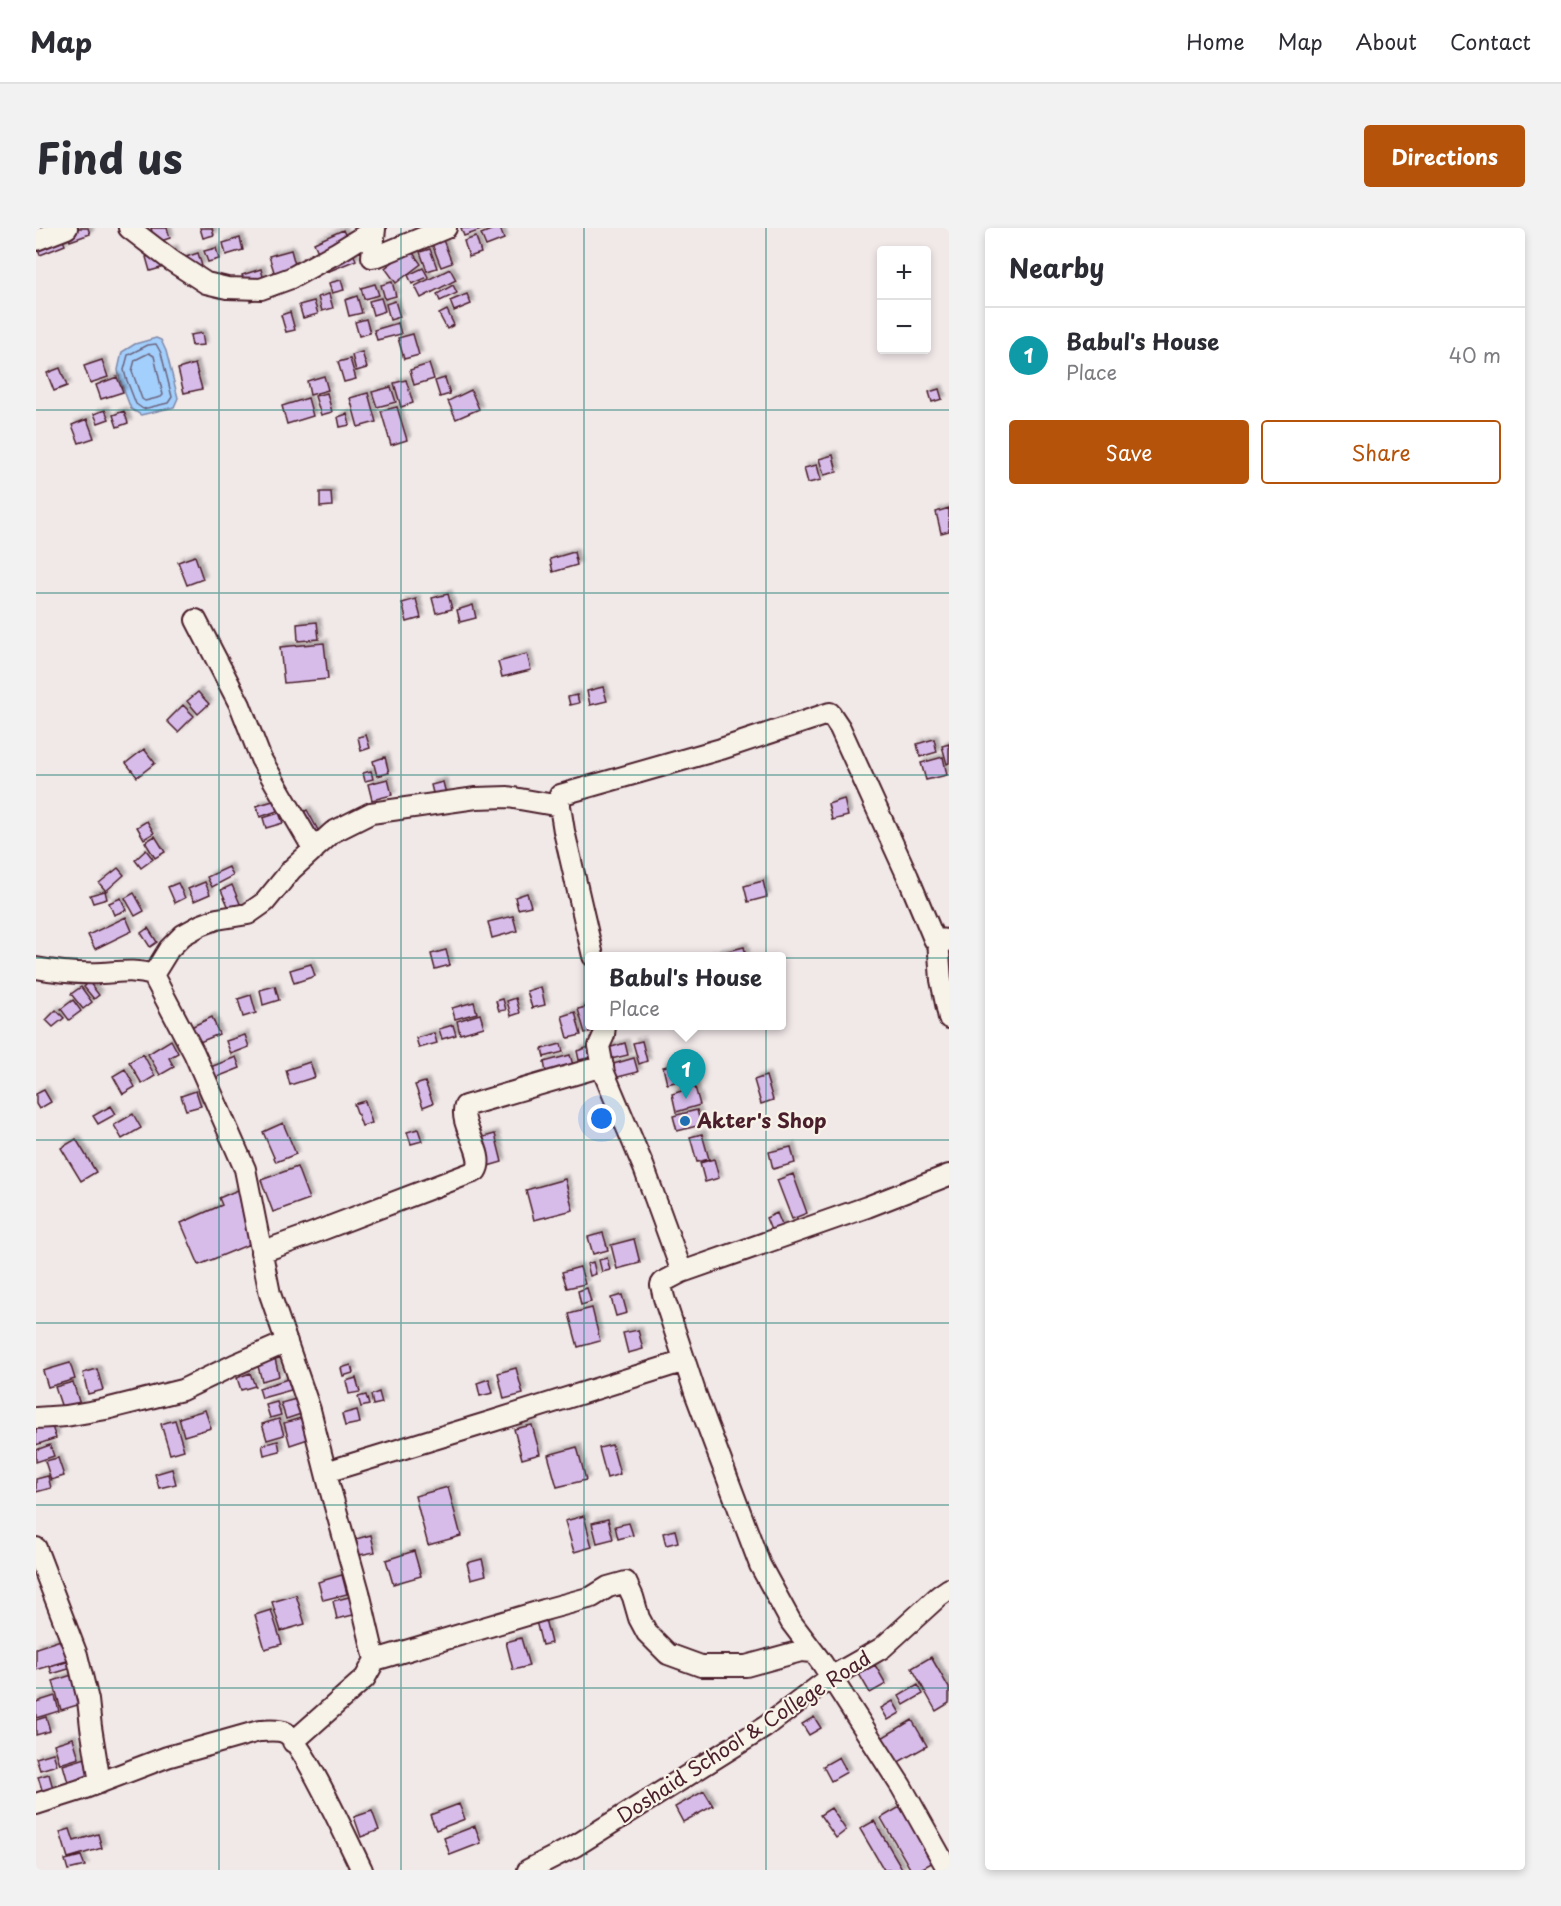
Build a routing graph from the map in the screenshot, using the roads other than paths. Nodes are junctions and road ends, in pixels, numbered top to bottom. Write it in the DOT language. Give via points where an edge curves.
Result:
graph roads {
  1 [pos="67,228"];
  2 [pos="129,228"];
  3 [pos="354,228"];
  4 [pos="375,228"];
  5 [pos="446,228"];
  6 [pos="37,238"];
  7 [pos="196,620"];
  8 [pos="560,806"];
  9 [pos="314,850"];
  10 [pos="944,940"];
  11 [pos="592,952"];
  12 [pos="36,968"];
  13 [pos="153,975"];
  14 [pos="949,1018"];
  15 [pos="605,1030"];
  16 [pos="603,1066"];
  17 [pos="949,1175"];
  18 [pos="261,1252"];
  19 [pos="682,1272"];
  20 [pos="287,1342"];
  21 [pos="685,1361"];
  22 [pos="36,1418"];
  23 [pos="326,1472"];
  24 [pos="36,1548"];
  25 [pos="949,1589"];
  26 [pos="813,1652"];
  27 [pos="375,1660"];
  28 [pos="831,1677"];
  29 [pos="293,1742"];
  30 [pos="100,1783"];
  31 [pos="36,1804"];
  32 [pos="362,1870"];
  33 [pos="528,1870"];
  34 [pos="948,1870"];
  1 -- 6 [label="street"];
  2 -- 4 [label="street" via="206,283 261,290 291,278"];
  3 -- 4 [label="street" via="365,250"];
  4 -- 5 [label="street" via="372,257"];
  7 -- 9 [label="street" via="240,705 261,759"];
  8 -- 9 [label="street" via="508,797 476,798 371,813 333,832"];
  8 -- 10 [label="street" via="560,795 722,749 830,713 934,939"];
  8 -- 11 [label="street"];
  9 -- 13 [label="street" via="265,902 248,914 217,919 183,935"];
  10 -- 14 [label="street" via="941,980"];
  12 -- 13 [label="street" via="100,973 126,970"];
  13 -- 18 [label="street" via="194,1053 245,1169"];
  15 -- 16 [label="street" via="598,1046"];
  16 -- 18 [label="street" via="463,1107 478,1159 476,1171"];
  16 -- 19 [label="street"];
  17 -- 19 [label="street"];
  18 -- 20 [label="street" via="270,1294"];
  19 -- 21 [label="street" via="661,1285"];
  20 -- 22 [label="street" via="182,1390 106,1409"];
  20 -- 23 [label="street"];
  21 -- 23 [label="street"];
  21 -- 26 [label="street" via="760,1565 791,1622"];
  23 -- 27 [label="street"];
  24 -- 30 [label="street" via="77,1654"];
  25 -- 28 [label="street, Doshaid School & College Road" via="882,1648"];
  26 -- 27 [label="street" via="801,1651 746,1666 701,1666 668,1654 647,1633 627,1582 592,1597"];
  26 -- 28 [label="street"];
  27 -- 29 [label="street" via="365,1678"];
  28 -- 33 [label="street, Doshaid School & College Road" via="714,1760"];
  28 -- 34 [label="street" via="901,1786"];
  29 -- 30 [label="street" via="287,1734 259,1731 167,1757"];
  29 -- 32 [label="street" via="304,1755"];
  30 -- 31 [label="street"];
}
